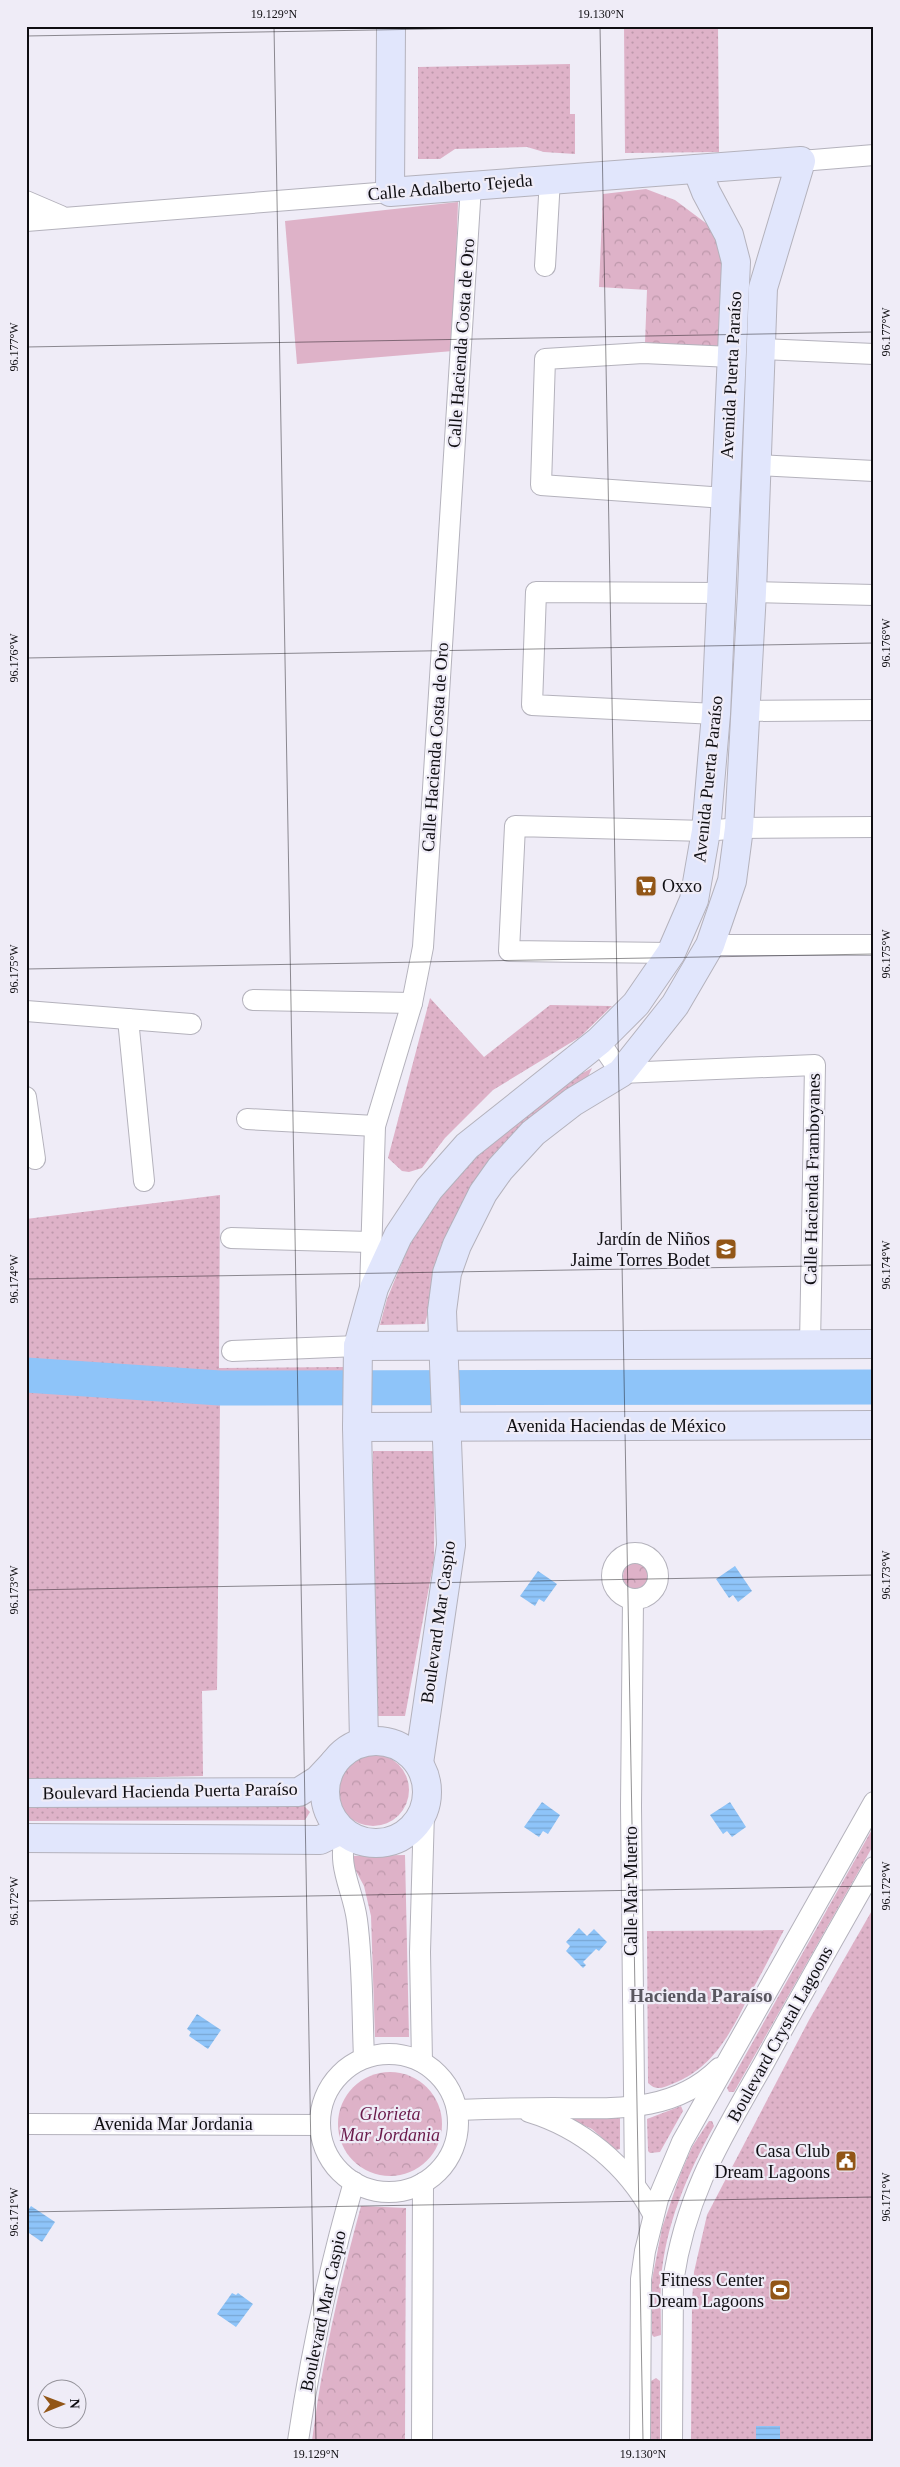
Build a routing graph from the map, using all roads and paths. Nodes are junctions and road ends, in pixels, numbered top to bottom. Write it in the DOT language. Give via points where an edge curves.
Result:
graph roads {
  1 [pos="391,26"];
  2 [pos="874,155"];
  3 [pos="801,161"];
  4 [pos="697,169"];
  5 [pos="550,179"];
  6 [pos="470,186"];
  7 [pos="390,192"];
  8 [pos="26,201"];
  9 [pos="65,218"];
  10 [pos="26,221"];
  11 [pos="770,260"];
  12 [pos="736,262"];
  13 [pos="545,266"];
  14 [pos="762,349"];
  15 [pos="874,354"];
  16 [pos="732,357"];
  17 [pos="757,465"];
  18 [pos="874,471"];
  19 [pos="726,498"];
  20 [pos="752,592"];
  21 [pos="720,593"];
  22 [pos="874,595"];
  23 [pos="874,710"];
  24 [pos="746,711"];
  25 [pos="716,714"];
  26 [pos="874,827"];
  27 [pos="739,828"];
  28 [pos="706,831"];
  29 [pos="710,945"];
  30 [pos="874,945"];
  31 [pos="671,953"];
  32 [pos="253,1000"];
  33 [pos="412,1003"];
  34 [pos="26,1011"];
  35 [pos="128,1019"];
  36 [pos="191,1024"];
  37 [pos="599,1041"];
  38 [pos="621,1073"];
  39 [pos="26,1096"];
  40 [pos="248,1119"];
  41 [pos="375,1126"];
  42 [pos="35,1159"];
  43 [pos="144,1181"];
  44 [pos="231,1238"];
  45 [pos="370,1242"];
  46 [pos="369,1303"];
  47 [pos="874,1344"];
  48 [pos="810,1345"];
  49 [pos="232,1351"];
  50 [pos="358,1354"];
  51 [pos="443,1354"];
  52 [pos="446,1418"];
  53 [pos="874,1426"];
  54 [pos="358,1427"];
  55 [pos="633,1599"];
  56 [pos="364,1741"];
  57 [pos="419,1763"];
  58 [pos="333,1764"];
  59 [pos="26,1793"];
  60 [pos="874,1802"];
  61 [pos="424,1812"];
  62 [pos="343,1832"];
  63 [pos="26,1838"];
  64 [pos="874,1867"];
  65 [pos="731,2056"];
  66 [pos="364,2058"];
  67 [pos="422,2062"];
  68 [pos="707,2098"];
  69 [pos="515,2108"];
  70 [pos="633,2108"];
  71 [pos="457,2110"];
  72 [pos="735,2114"];
  73 [pos="26,2124"];
  74 [pos="320,2124"];
  75 [pos="354,2182"];
  76 [pos="423,2183"];
  77 [pos="635,2184"];
  78 [pos="653,2214"];
  79 [pos="640,2362"];
  80 [pos="672,2362"];
  81 [pos="298,2441"];
  82 [pos="422,2441"];
  83 [pos="640,2441"];
  84 [pos="672,2441"];
  1 -- 7 [label="street"];
  2 -- 3 [label="street, Calle Adalberto Tejeda"];
  3 -- 4 [label="street, Calle Adalberto Tejeda"];
  3 -- 11 [label="street, Avenida Puerta Paraíso"];
  4 -- 5 [label="street, Calle Adalberto Tejeda"];
  4 -- 12 [label="street, Avenida Puerta Paraíso" via="729,235"];
  5 -- 6 [label="street, Calle Adalberto Tejeda"];
  5 -- 13 [label="street"];
  6 -- 7 [label="street, Calle Adalberto Tejeda"];
  6 -- 33 [label="street, Calle Hacienda Costa de Oro" via="423,947"];
  7 -- 9 [label="street, Calle Adalberto Tejeda"];
  8 -- 9 [label="street"];
  9 -- 10 [label="street, Calle Adalberto Tejeda"];
  11 -- 12 [label="street"];
  11 -- 14 [label="street, Avenida Puerta Paraíso" via="763,288"];
  12 -- 16 [label="street, Avenida Puerta Paraíso"];
  14 -- 15 [label="street"];
  14 -- 17 [label="street, Avenida Puerta Paraíso"];
  16 -- 19 [label="street, Avenida Puerta Paraíso"];
  16 -- 19 [label="street" via="643,353 546,358 541,484"];
  17 -- 18 [label="street"];
  17 -- 20 [label="street, Avenida Puerta Paraíso"];
  19 -- 21 [label="street, Avenida Puerta Paraíso"];
  20 -- 22 [label="street"];
  20 -- 24 [label="street, Avenida Puerta Paraíso"];
  21 -- 25 [label="street, Avenida Puerta Paraíso"];
  21 -- 25 [label="street" via="536,592 532,705"];
  23 -- 24 [label="street"];
  24 -- 27 [label="street, Avenida Puerta Paraíso"];
  25 -- 28 [label="street, Avenida Puerta Paraíso"];
  26 -- 27 [label="street"];
  27 -- 28 [label="street"];
  27 -- 29 [label="street, Avenida Puerta Paraíso" via="732,881"];
  28 -- 31 [label="street, Avenida Puerta Paraíso" via="694,900"];
  28 -- 31 [label="street" via="515,826 509,951"];
  29 -- 30 [label="street"];
  29 -- 38 [label="street, Avenida Puerta Paraíso" via="675,1004"];
  31 -- 37 [label="street, Avenida Puerta Paraíso" via="636,1004"];
  32 -- 33 [label="street"];
  33 -- 41 [label="street, Calle Hacienda Costa de Oro"];
  34 -- 35 [label="street"];
  35 -- 36 [label="street"];
  35 -- 43 [label="street"];
  37 -- 38 [label="street"];
  37 -- 46 [label="street, Avenida Puerta Paraíso" via="467,1146 428,1189 386,1261"];
  38 -- 48 [label="street, Calle Hacienda Framboyanes" via="815,1065"];
  38 -- 51 [label="street, Avenida Puerta Paraíso" via="573,1102 534,1133 500,1169 483,1193 447,1273 442,1311"];
  39 -- 42 [label="street"];
  40 -- 41 [label="street"];
  41 -- 45 [label="street, Calle Hacienda Costa de Oro"];
  44 -- 45 [label="street"];
  45 -- 46 [label="street, Calle Hacienda Costa de Oro"];
  46 -- 50 [label="street, Avenida Puerta Paraíso"];
  47 -- 48 [label="street"];
  48 -- 51 [label="street"];
  49 -- 50 [label="street"];
  50 -- 51 [label="street"];
  50 -- 54 [label="street"];
  51 -- 52 [label="street, Boulevard Mar Caspio"];
  52 -- 53 [label="street, Avenida Haciendas de México"];
  52 -- 54 [label="street, Avenida Haciendas de México"];
  52 -- 57 [label="street, Boulevard Mar Caspio" via="451,1545"];
  54 -- 56 [label="street"];
  55 -- 70 [label="street, Calle Mar Muerto"];
  56 -- 57 [label="street" via="385,1740 404,1748"];
  56 -- 58 [label="street" via="346,1749"];
  57 -- 61 [label="street" via="428,1787"];
  58 -- 59 [label="street, Boulevard Hacienda Puerta Paraíso" via="318,1780 299,1792"];
  58 -- 62 [label="street" via="324,1786 328,1810"];
  60 -- 65 [label="street, Boulevard Crystal Lagoons"];
  61 -- 62 [label="street" via="410,1831 390,1842 367,1843"];
  61 -- 67 [label="street" via="420,1952"];
  62 -- 63 [label="street" via="320,1840"];
  62 -- 66 [label="street" via="345,1879 357,1918"];
  64 -- 72 [label="street, Boulevard Crystal Lagoons"];
  65 -- 68 [label="street, Boulevard Crystal Lagoons"];
  65 -- 70 [label="street" via="701,2083 683,2093"];
  66 -- 67 [label="street" via="393,2053"];
  66 -- 74 [label="street" via="336,2078 327,2092"];
  67 -- 71 [label="street" via="438,2074 450,2091"];
  68 -- 72 [label="street"];
  68 -- 78 [label="street, Boulevard Crystal Lagoons" via="669,2170"];
  69 -- 70 [label="street"];
  69 -- 71 [label="street"];
  69 -- 77 [label="street" via="555,2123 589,2141"];
  70 -- 77 [label="street, Calle Mar Muerto"];
  71 -- 76 [label="street" via="457,2132 452,2152 440,2170"];
  72 -- 80 [label="street, Boulevard Crystal Lagoons" via="699,2183 682,2233 673,2282"];
  73 -- 74 [label="street, Avenida Mar Jordania"];
  74 -- 75 [label="street" via="322,2142 329,2158"];
  75 -- 76 [label="street" via="370,2190 388,2192 406,2190"];
  75 -- 81 [label="street, Boulevard Mar Caspio" via="330,2266 308,2368"];
  76 -- 82 [label="street"];
  77 -- 78 [label="street"];
  78 -- 79 [label="street, Boulevard Crystal Lagoons" via="641,2279"];
  79 -- 80 [label="street"];
  79 -- 83 [label="street, Boulevard Crystal Lagoons"];
  80 -- 84 [label="street, Boulevard Crystal Lagoons"];
}
